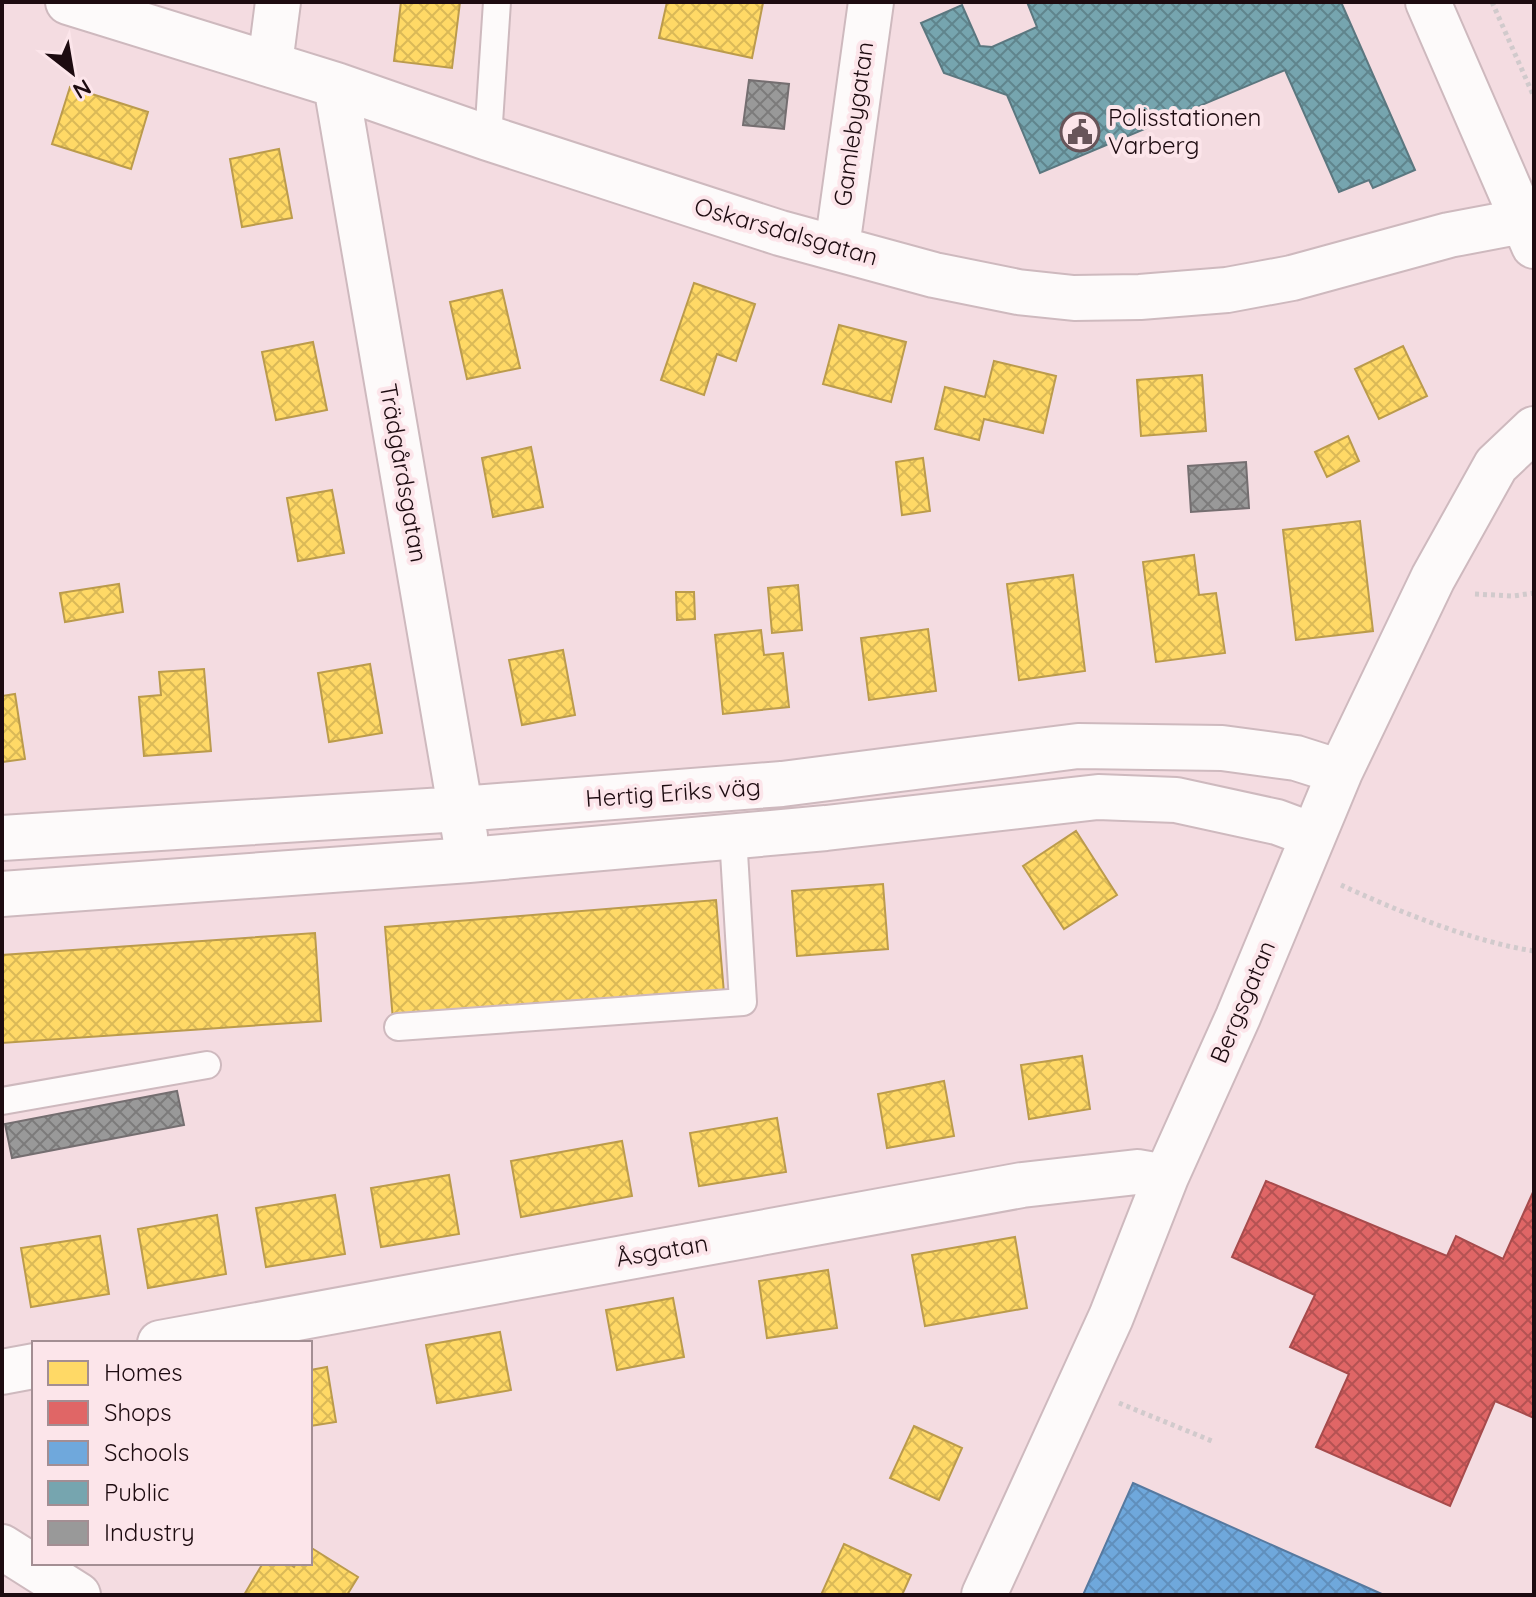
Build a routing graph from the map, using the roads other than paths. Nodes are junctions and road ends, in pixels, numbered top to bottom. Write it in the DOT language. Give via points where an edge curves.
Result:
graph roads {
  1 [pos="68,2"];
  2 [pos="278,2"];
  3 [pos="497,2"];
  4 [pos="871,2"];
  5 [pos="1428,2"];
  6 [pos="270,64"];
  7 [pos="336,85"];
  8 [pos="488,138"];
  9 [pos="1528,234"];
  10 [pos="837,247"];
  11 [pos="1534,429"];
  12 [pos="1340,772"];
  13 [pos="460,809"];
  14 [pos="1312,835"];
  15 [pos="733,836"];
  16 [pos="2,838"];
  17 [pos="469,860"];
  18 [pos="2,894"];
  19 [pos="398,1027"];
  20 [pos="207,1065"];
  21 [pos="2,1101"];
  22 [pos="1166,1177"];
  23 [pos="171,1341"];
  24 [pos="32,1366"];
  25 [pos="2,1372"];
  26 [pos="2,1547"];
  27 [pos="78,1595"];
  28 [pos="984,1595"];
  1 -- 6 [label="street, Oskarsdalsgatan"];
  2 -- 6 [label="street"];
  3 -- 8 [label="lane"];
  4 -- 10 [label="street, Gamlebygatan"];
  5 -- 9 [label="street"];
  6 -- 7 [label="street, Oskarsdalsgatan"];
  7 -- 8 [label="street, Oskarsdalsgatan"];
  7 -- 13 [label="street, Trädgårdsgatan"];
  8 -- 10 [label="street, Oskarsdalsgatan" via="765,229"];
  9 -- 10 [label="street, Oskarsdalsgatan" via="1449,235 1292,278 1140,297 1018,292"];
  11 -- 12 [label="street, Bergsgatan" via="1496,465 1433,578"];
  12 -- 13 [label="street, Hertig Eriks väg" via="1296,758 1222,748 1078,746 782,784"];
  12 -- 14 [label="street, Bergsgatan"];
  13 -- 16 [label="street, Hertig Eriks väg"];
  13 -- 17 [label="street, Trädgårdsgatan"];
  14 -- 15 [label="street, Hertig Eriks väg" via="1176,800 1098,797"];
  14 -- 22 [label="street, Bergsgatan"];
  15 -- 17 [label="street, Hertig Eriks väg"];
  15 -- 19 [label="lane" via="743,1002"];
  17 -- 18 [label="street, Hertig Eriks väg"];
  20 -- 21 [label="lane"];
  22 -- 23 [label="street, Åsgatan" via="1137,1172 1022,1185"];
  22 -- 28 [label="street, Bergsgatan" via="1111,1317"];
  24 -- 25 [label="street"];
  26 -- 27 [label="street"];
}
